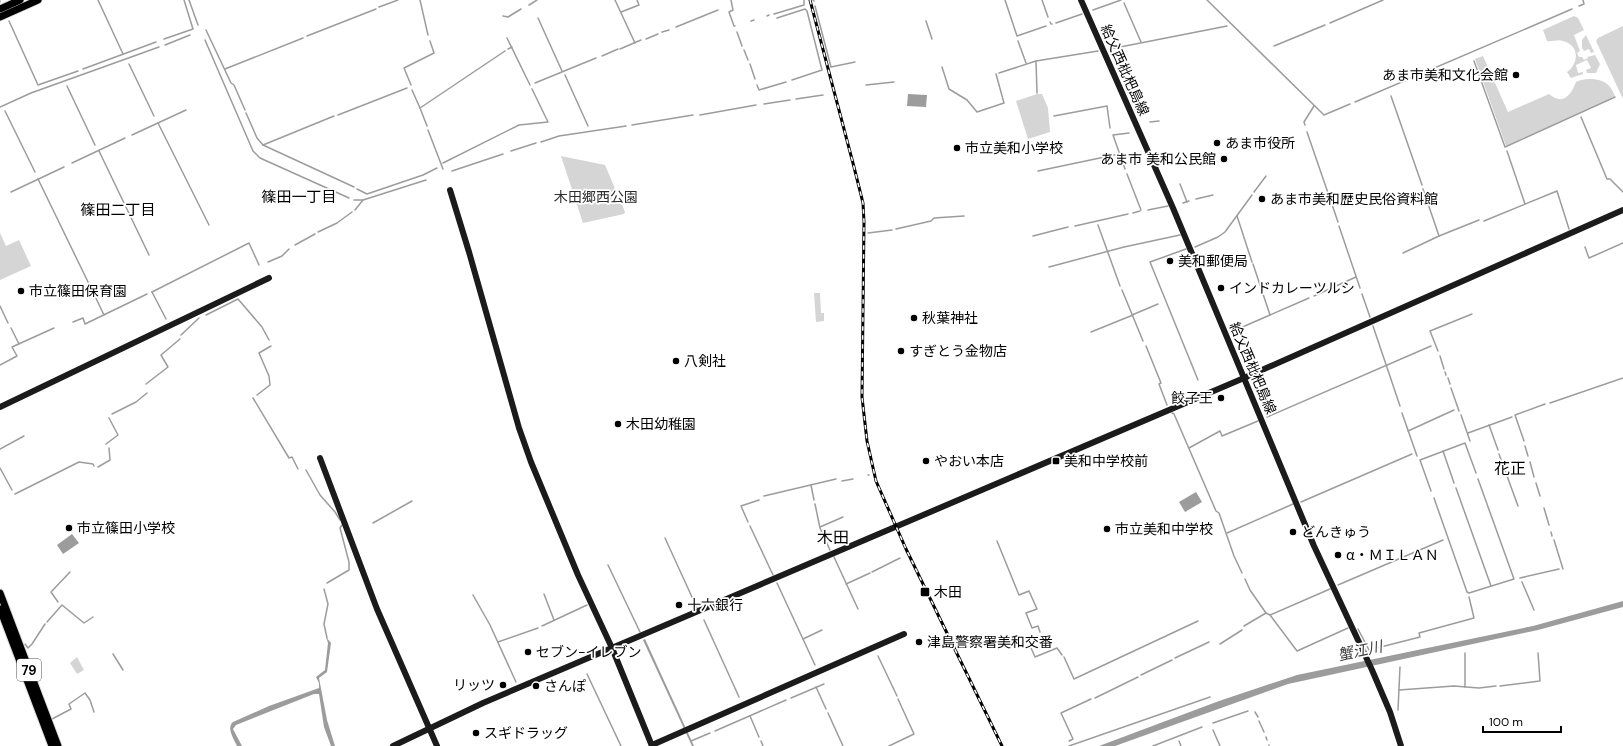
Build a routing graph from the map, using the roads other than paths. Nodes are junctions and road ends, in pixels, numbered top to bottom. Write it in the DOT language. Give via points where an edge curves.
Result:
graph roads {
  1 [pos="20,0"];
  2 [pos="38,0"];
  3 [pos="1081,0"];
  4 [pos="0,9"];
  5 [pos="0,17"];
  6 [pos="450,190"];
  7 [pos="1623,210"];
  8 [pos="269,278"];
  9 [pos="1244,378"];
  10 [pos="0,407"];
  11 [pos="320,458"];
  12 [pos="0,593"];
  13 [pos="0,609"];
  14 [pos="904,634"];
  15 [pos="612,648"];
  16 [pos="430,728"];
  17 [pos="52,746"];
  18 [pos="58,746"];
  19 [pos="394,746"];
  20 [pos="438,746"];
  21 [pos="652,746"];
  22 [pos="1402,746"];
  1 -- 4 [label="main road"];
  2 -- 5 [label="main road"];
  3 -- 9 [label="street, 給父西枇杷島線" via="1173,208"];
  6 -- 15 [label="street" via="521,435 578,574"];
  7 -- 9 [label="street"];
  8 -- 10 [label="street"];
  9 -- 15 [label="street"];
  9 -- 22 [label="street, 給父西枇杷島線" via="1314,546 1372,670"];
  11 -- 16 [label="street" via="379,615"];
  12 -- 18 [label="main road, 79"];
  13 -- 17 [label="main road, 79"];
  14 -- 21 [label="street"];
  15 -- 16 [label="street"];
  15 -- 21 [label="street"];
  16 -- 19 [label="street"];
  16 -- 20 [label="street"];
}
